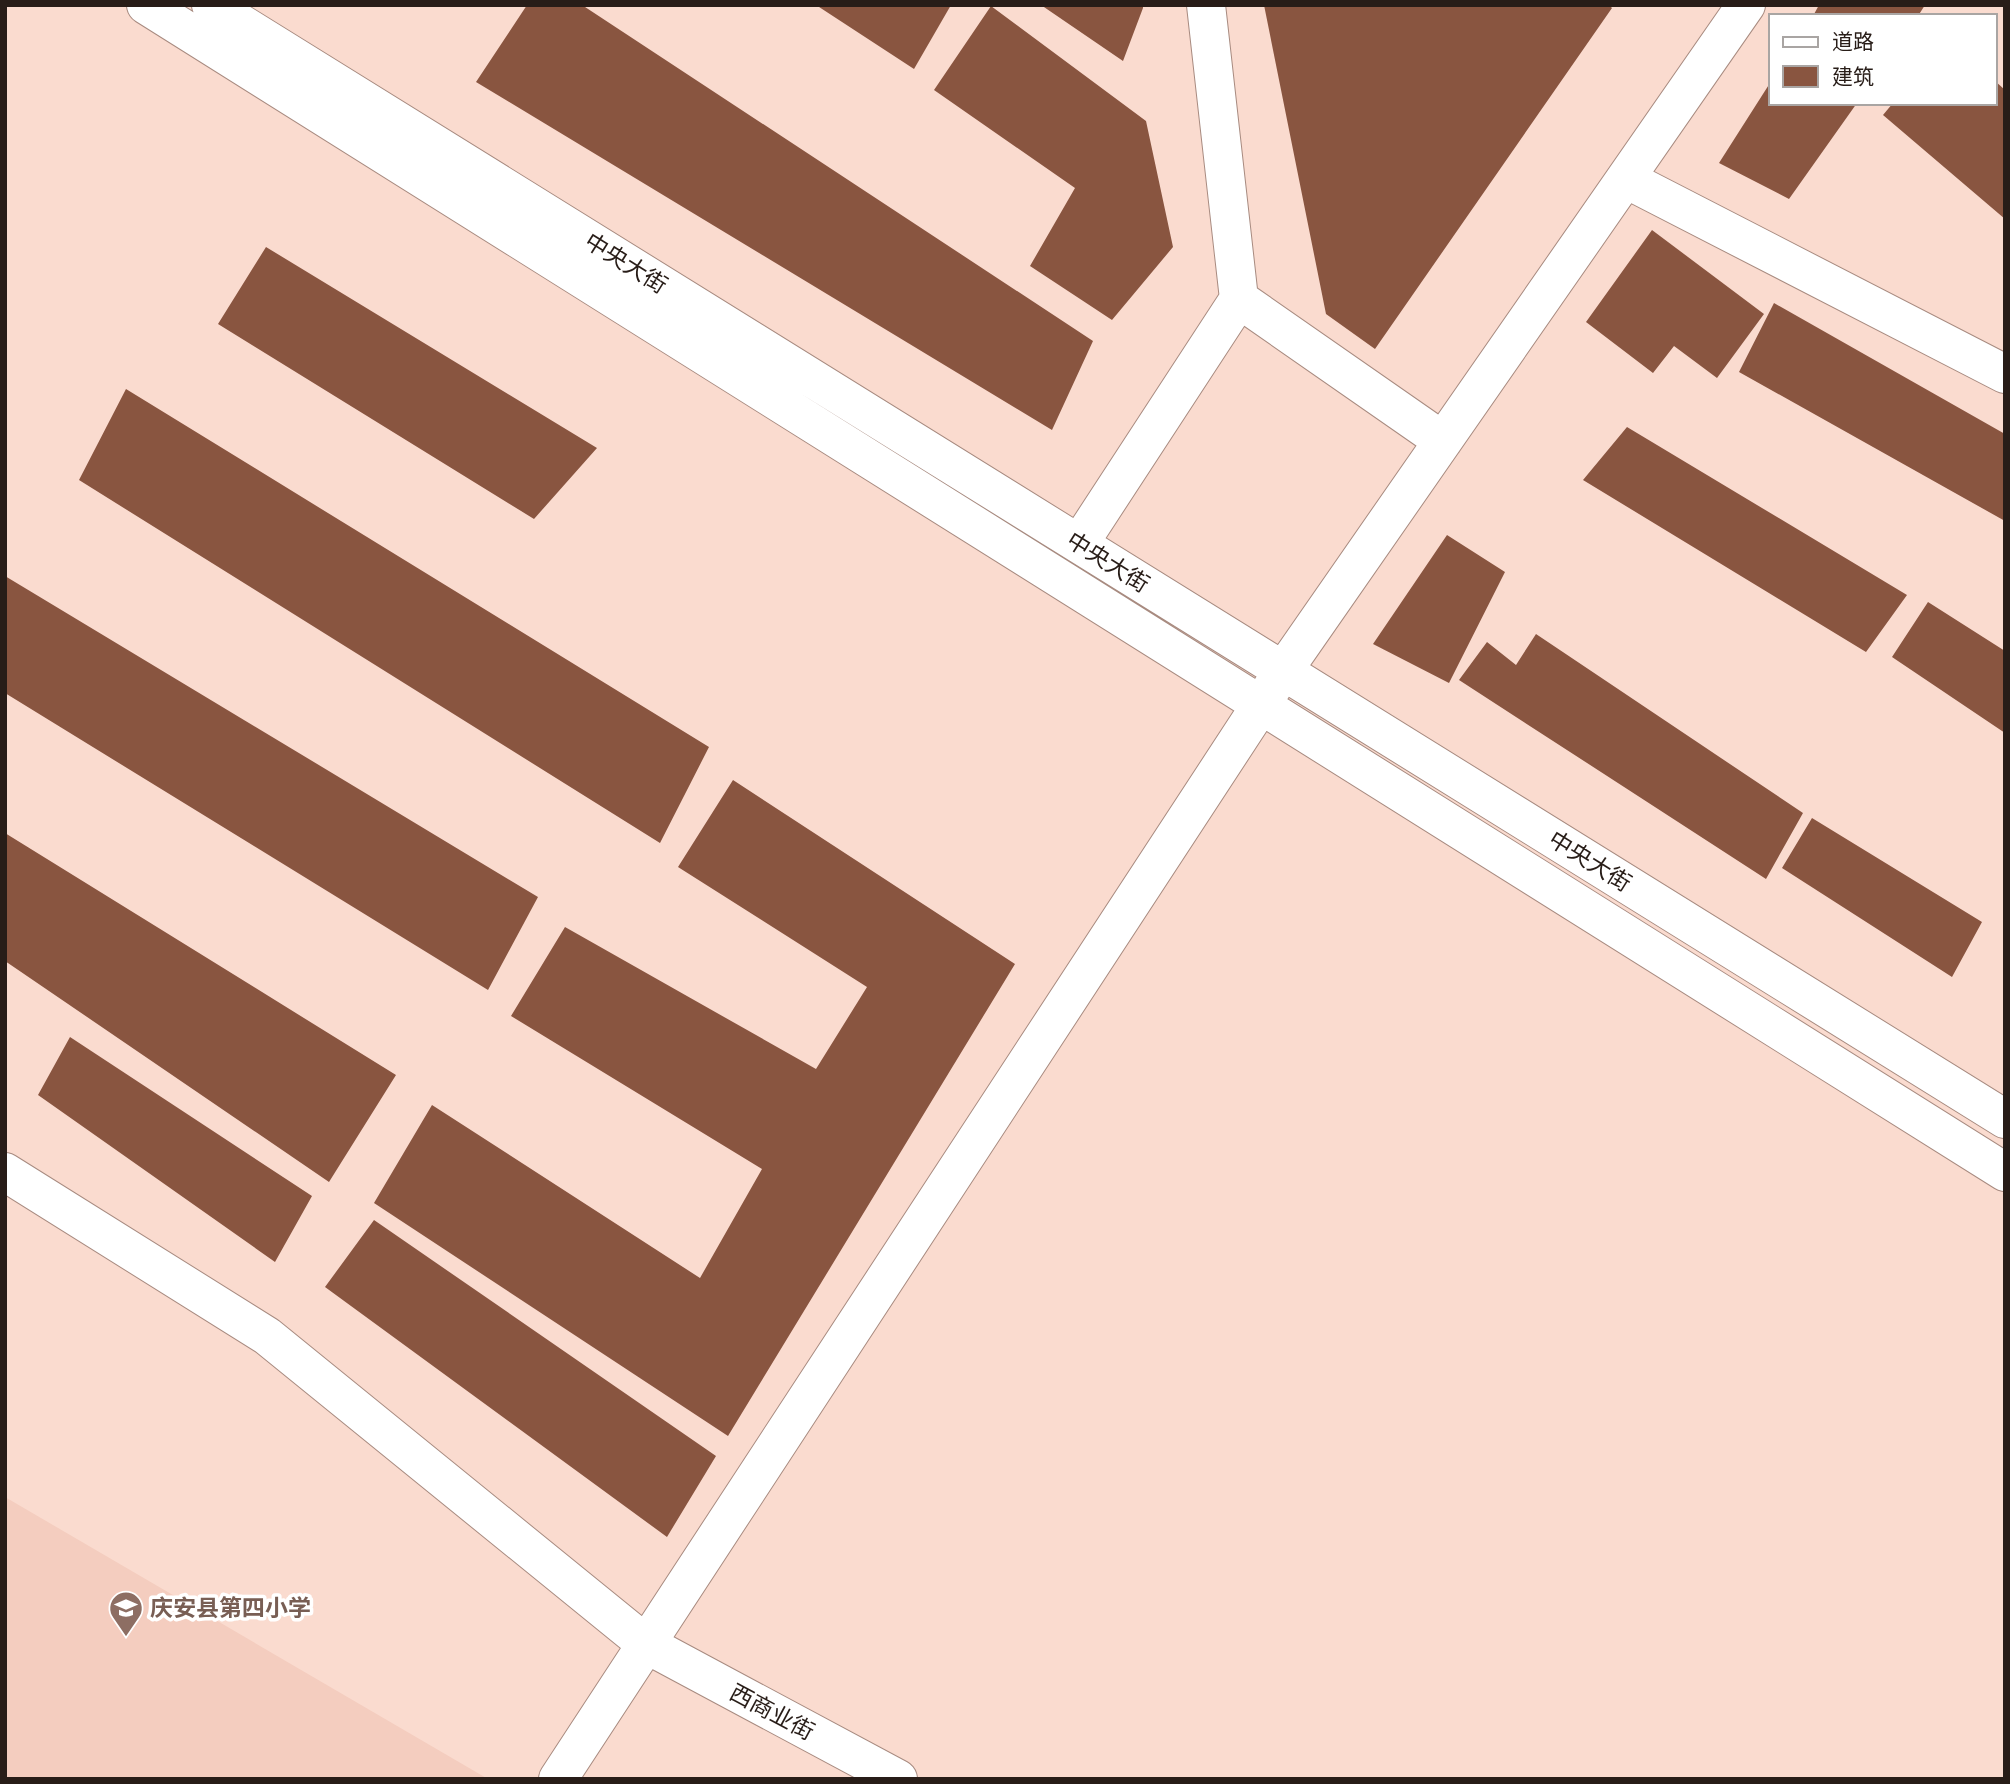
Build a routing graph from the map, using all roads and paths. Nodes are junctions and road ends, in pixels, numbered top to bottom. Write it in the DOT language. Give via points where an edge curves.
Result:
graph roads {
  1 [pos="146,5"];
  2 [pos="211,5"];
  3 [pos="1206,5"];
  4 [pos="1746,5"];
  5 [pos="1626,178"];
  6 [pos="1239,299"];
  7 [pos="2005,374"];
  8 [pos="1443,442"];
  9 [pos="1079,544"];
  10 [pos="1283,671"];
  11 [pos="1262,704"];
  12 [pos="2005,1119"];
  13 [pos="5,1172"];
  14 [pos="2005,1172"];
  15 [pos="646,1644"];
  16 [pos="558,1779"];
  17 [pos="898,1779"];
  1 -- 11 [label="street, 中央大街"];
  2 -- 9 [label="street, 中央大街"];
  3 -- 6 [label="street"];
  4 -- 5 [label="street"];
  5 -- 7 [label="street"];
  5 -- 8 [label="street"];
  6 -- 8 [label="street"];
  6 -- 9 [label="street"];
  8 -- 10 [label="street"];
  9 -- 10 [label="street, 中央大街"];
  10 -- 11 [label="street"];
  10 -- 12 [label="street, 中央大街"];
  11 -- 14 [label="street, 中央大街"];
  11 -- 15 [label="street"];
  13 -- 15 [label="street, 西商业街" via="267,1336"];
  15 -- 16 [label="street"];
  15 -- 17 [label="street, 西商业街"];
}
